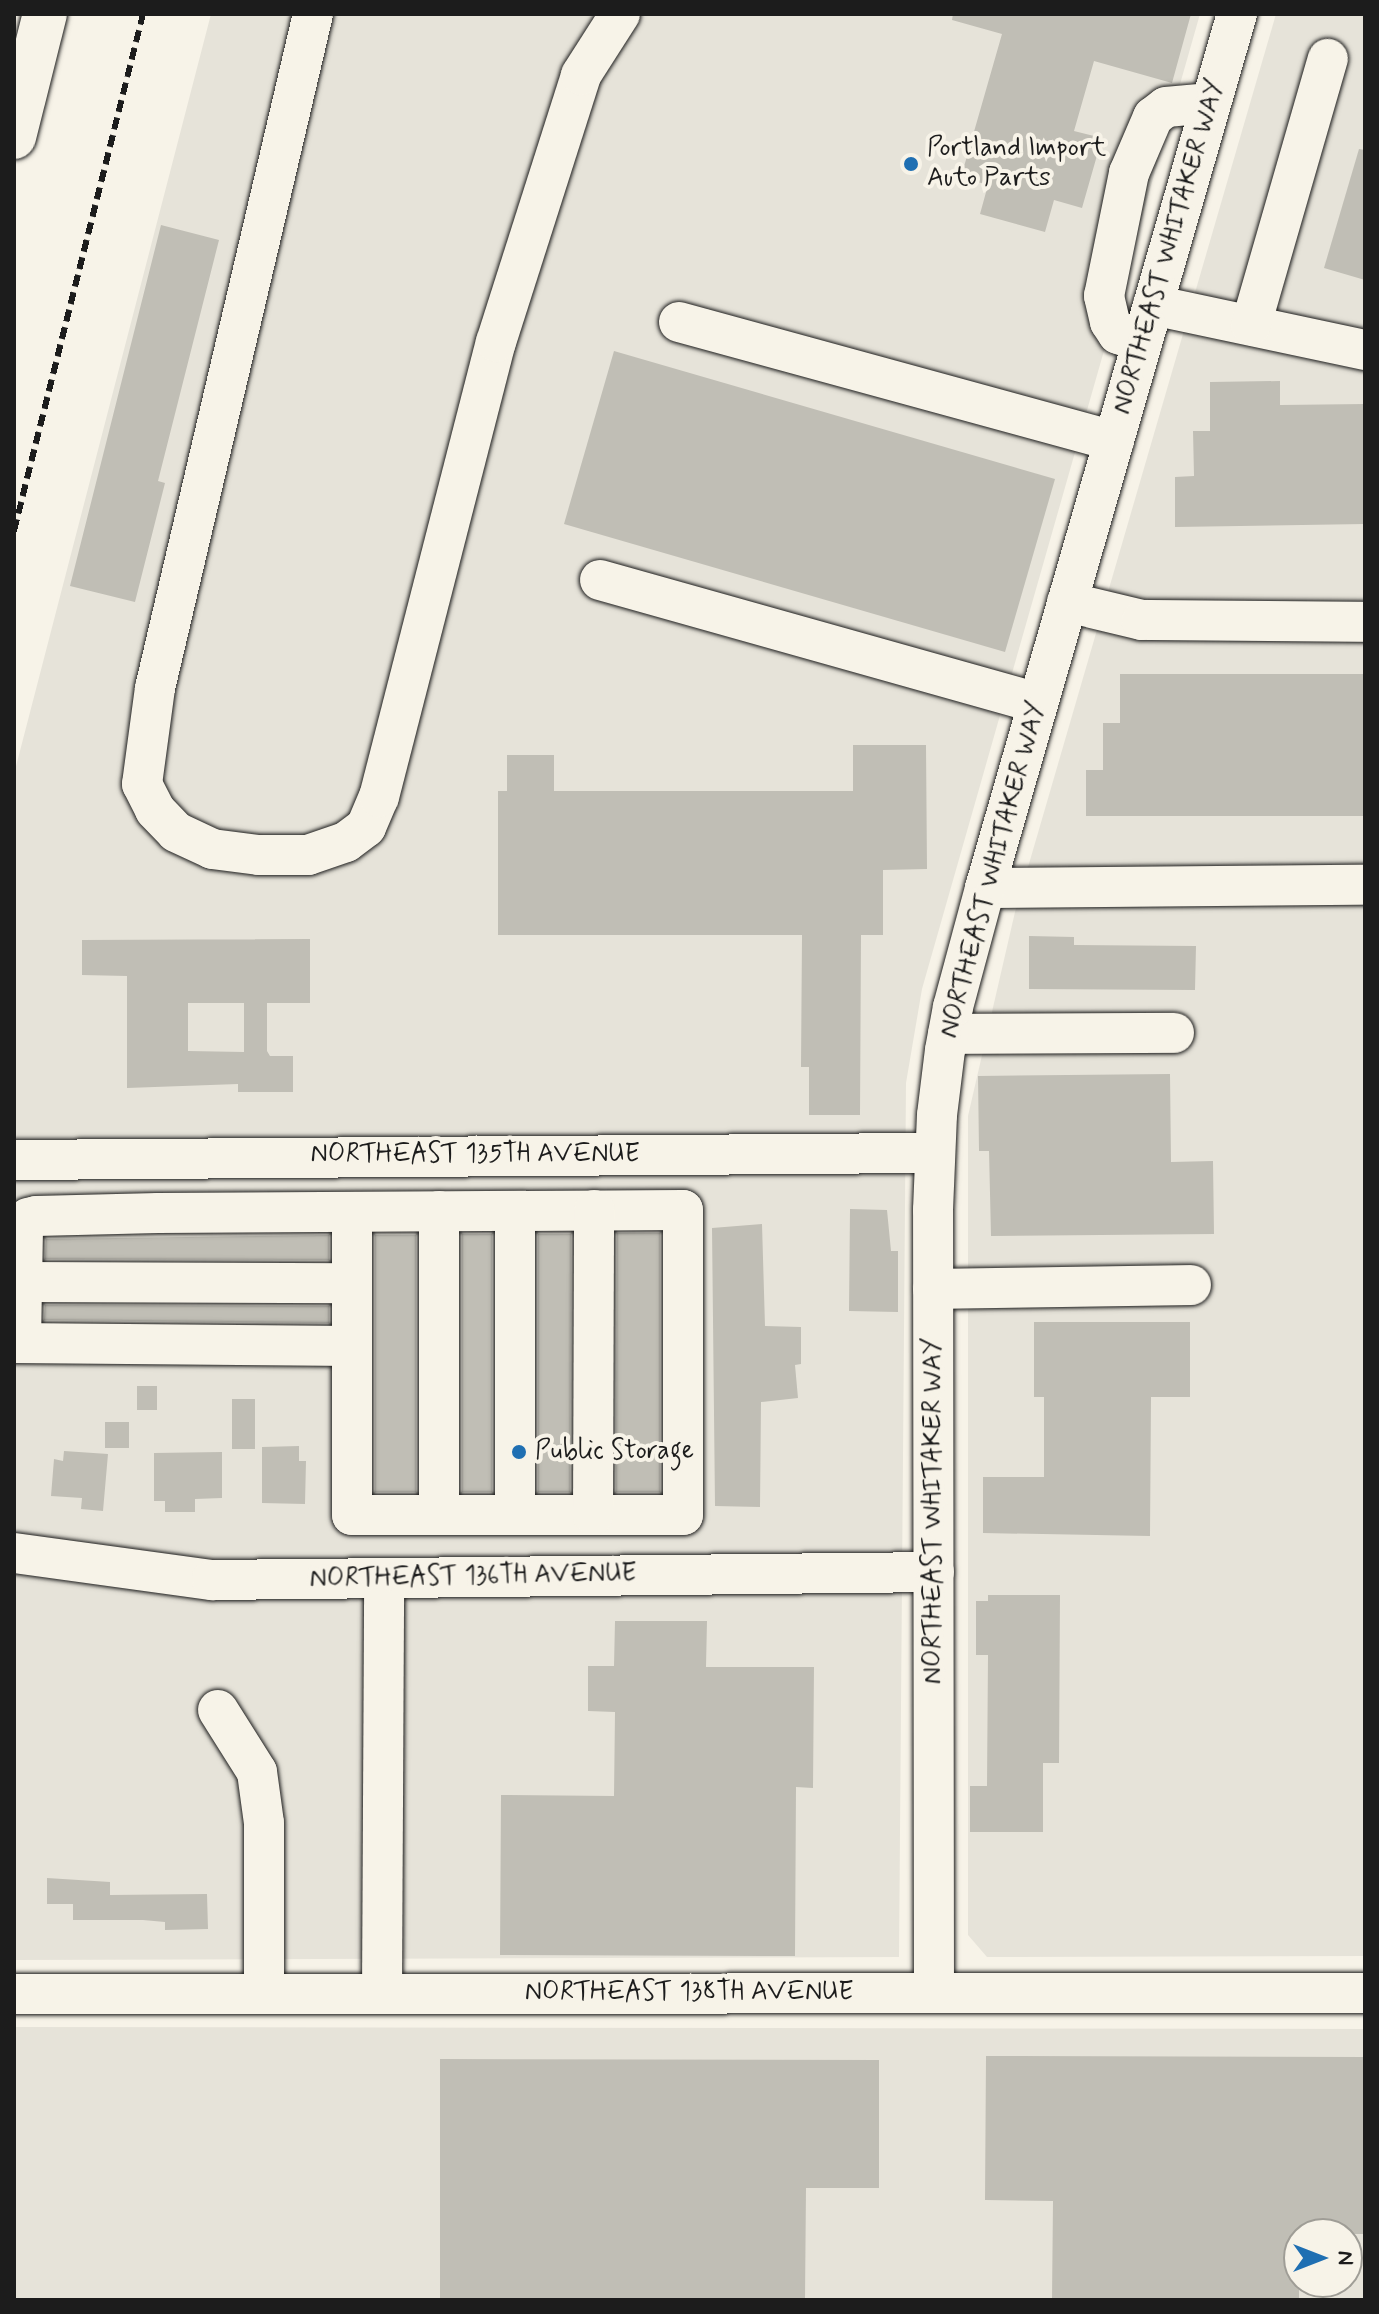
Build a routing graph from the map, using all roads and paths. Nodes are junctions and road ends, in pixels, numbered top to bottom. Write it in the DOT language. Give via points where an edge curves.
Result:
graph roads {
  1 [pos="45,14"];
  2 [pos="313,14"];
  3 [pos="620,14"];
  4 [pos="1237,14"];
  5 [pos="1328,59"];
  6 [pos="1211,103"];
  7 [pos="14,137"];
  8 [pos="1153,305"];
  9 [pos="679,322"];
  10 [pos="1251,325"];
  11 [pos="1142,343"];
  12 [pos="1365,350"];
  13 [pos="1114,441"];
  14 [pos="600,580"];
  15 [pos="1067,602"];
  16 [pos="1365,622"];
  17 [pos="1038,703"];
  18 [pos="1365,885"];
  19 [pos="985,888"];
  20 [pos="1174,1033"];
  21 [pos="948,1034"];
  22 [pos="935,1153"];
  23 [pos="14,1160"];
  24 [pos="594,1210"];
  25 [pos="439,1211"];
  26 [pos="515,1211"];
  27 [pos="352,1212"];
  28 [pos="22,1282"];
  29 [pos="352,1283"];
  30 [pos="1191,1285"];
  31 [pos="933,1289"];
  32 [pos="18,1343"];
  33 [pos="352,1346"];
  34 [pos="439,1515"];
  35 [pos="515,1515"];
  36 [pos="593,1515"];
  37 [pos="14,1553"];
  38 [pos="934,1572"];
  39 [pos="384,1578"];
  40 [pos="218,1710"];
  41 [pos="264,1993"];
  42 [pos="382,1993"];
  43 [pos="934,1993"];
  44 [pos="1365,1993"];
  45 [pos="14,1994"];
  1 -- 7 [label="main road"];
  2 -- 3 [label="street" via="155,688 142,784 155,810 176,832 212,849 259,855 308,855 346,842 366,827 496,342 581,75"];
  4 -- 6 [label="street, NORTHEAST WHITAKER WAY"];
  5 -- 10 [label="street"];
  6 -- 8 [label="street, NORTHEAST WHITAKER WAY"];
  6 -- 11 [label="street" via="1166,107 1153,117 1129,173 1104,296 1118,334"];
  8 -- 10 [label="street"];
  8 -- 11 [label="street, NORTHEAST WHITAKER WAY"];
  9 -- 13 [label="street"];
  10 -- 12 [label="street"];
  11 -- 13 [label="street, NORTHEAST WHITAKER WAY"];
  13 -- 15 [label="street, NORTHEAST WHITAKER WAY"];
  14 -- 17 [label="street"];
  15 -- 16 [label="street" via="1142,620"];
  15 -- 17 [label="street, NORTHEAST WHITAKER WAY"];
  17 -- 19 [label="street, NORTHEAST WHITAKER WAY"];
  18 -- 19 [label="street"];
  19 -- 21 [label="street, NORTHEAST WHITAKER WAY"];
  20 -- 21 [label="street"];
  21 -- 22 [label="street, NORTHEAST WHITAKER WAY"];
  22 -- 23 [label="street, NORTHEAST 135TH AVENUE"];
  22 -- 31 [label="street, NORTHEAST WHITAKER WAY"];
  24 -- 26 [label="street"];
  24 -- 36 [label="street"];
  24 -- 36 [label="street" via="683,1210 683,1515"];
  25 -- 26 [label="street"];
  25 -- 27 [label="street"];
  25 -- 34 [label="street"];
  26 -- 35 [label="street"];
  27 -- 28 [label="street" via="36,1216 23,1226"];
  27 -- 29 [label="street"];
  28 -- 29 [label="street"];
  28 -- 32 [label="street"];
  29 -- 33 [label="street"];
  30 -- 31 [label="street"];
  31 -- 38 [label="street, NORTHEAST WHITAKER WAY"];
  32 -- 33 [label="street"];
  33 -- 34 [label="street" via="352,1515"];
  34 -- 35 [label="street"];
  35 -- 36 [label="street"];
  37 -- 39 [label="street, NORTHEAST 136TH AVENUE" via="212,1580"];
  38 -- 39 [label="street, NORTHEAST 136TH AVENUE"];
  38 -- 43 [label="street, NORTHEAST WHITAKER WAY"];
  39 -- 42 [label="street"];
  40 -- 41 [label="street" via="257,1772 264,1823"];
  41 -- 42 [label="street, NORTHEAST 138TH AVENUE"];
  41 -- 45 [label="street, NORTHEAST 138TH AVENUE"];
  42 -- 43 [label="street, NORTHEAST 138TH AVENUE"];
  43 -- 44 [label="street, NORTHEAST 138TH AVENUE"];
}
